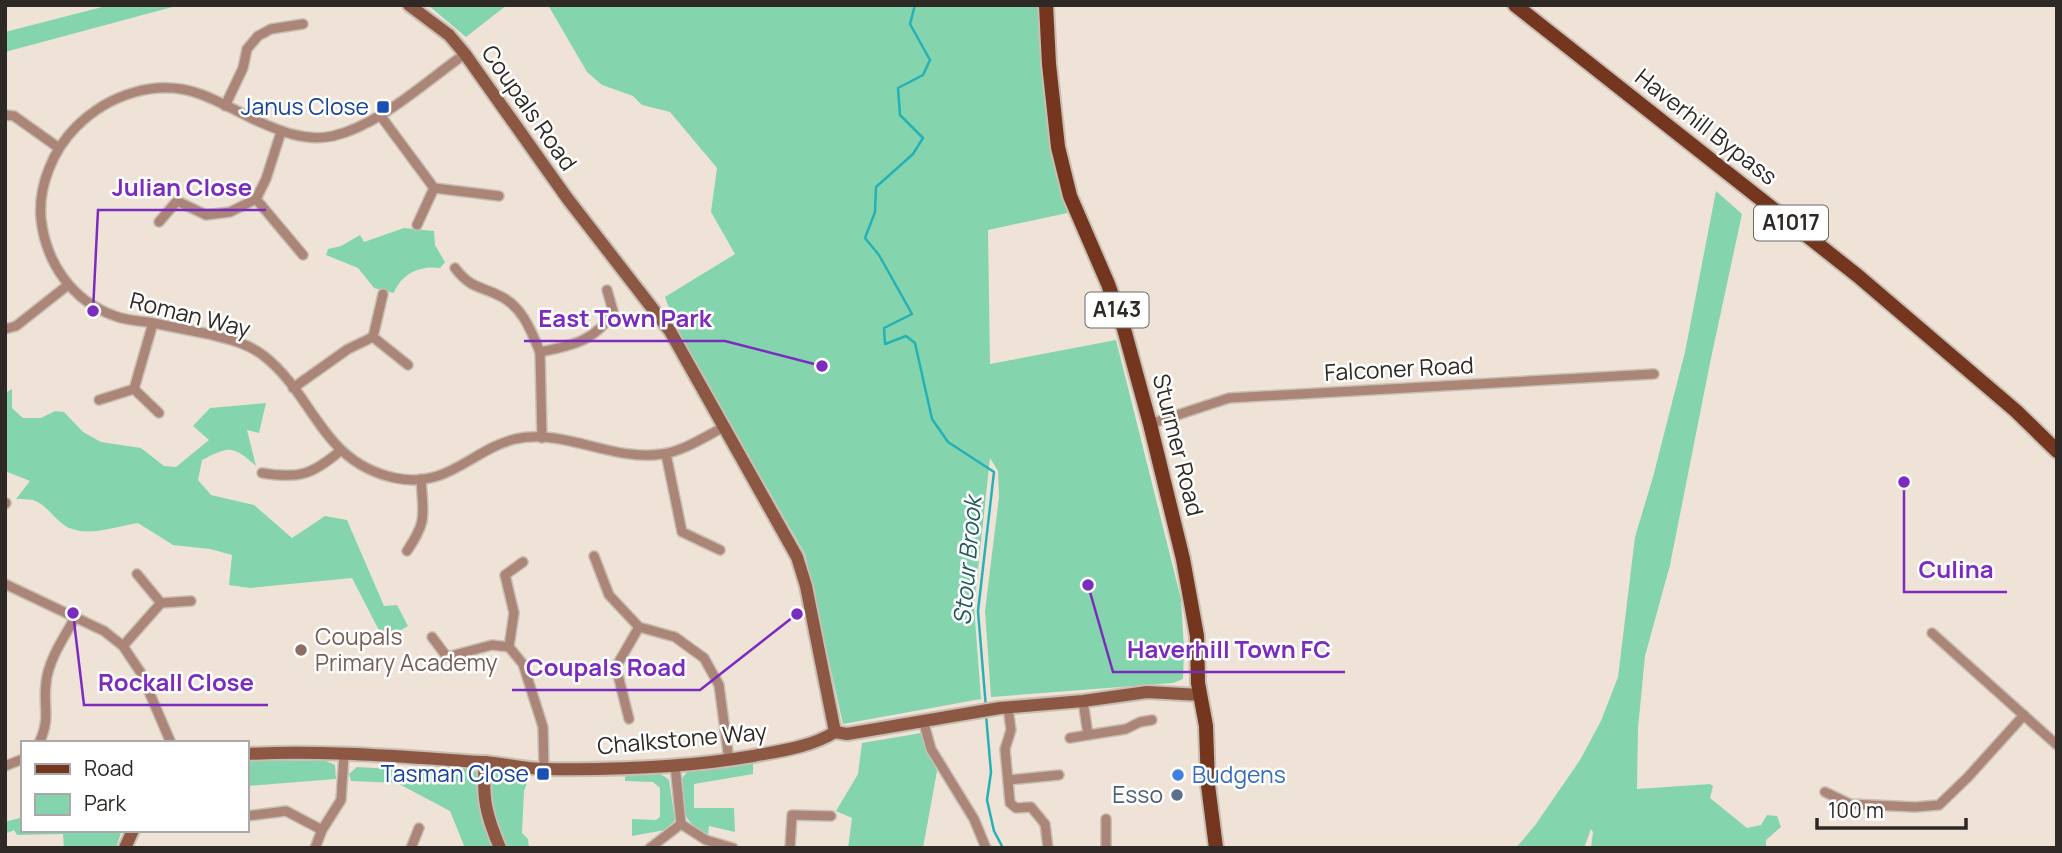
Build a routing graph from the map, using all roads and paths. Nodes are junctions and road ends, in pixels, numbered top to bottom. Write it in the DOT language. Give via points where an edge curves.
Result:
graph roads {
  1 [pos="409,5"];
  2 [pos="1046,5"];
  3 [pos="1515,5"];
  4 [pos="303,24"];
  5 [pos="465,54"];
  6 [pos="225,106"];
  7 [pos="5,115"];
  8 [pos="380,115"];
  9 [pos="282,132"];
  10 [pos="59,148"];
  11 [pos="434,188"];
  12 [pos="499,196"];
  13 [pos="256,199"];
  14 [pos="159,222"];
  15 [pos="417,225"];
  16 [pos="303,255"];
  17 [pos="455,268"];
  18 [pos="68,285"];
  19 [pos="607,290"];
  20 [pos="383,294"];
  21 [pos="153,323"];
  22 [pos="5,328"];
  23 [pos="373,337"];
  24 [pos="540,352"];
  25 [pos="408,365"];
  26 [pos="1654,374"];
  27 [pos="293,388"];
  28 [pos="134,389"];
  29 [pos="99,400"];
  30 [pos="159,413"];
  31 [pos="1150,424"];
  32 [pos="724,428"];
  33 [pos="542,438"];
  34 [pos="340,451"];
  35 [pos="2057,451"];
  36 [pos="666,454"];
  37 [pos="262,473"];
  38 [pos="421,480"];
  39 [pos="720,550"];
  40 [pos="407,551"];
  41 [pos="594,556"];
  42 [pos="523,562"];
  43 [pos="137,574"];
  44 [pos="5,584"];
  45 [pos="191,601"];
  46 [pos="161,603"];
  47 [pos="75,616"];
  48 [pos="639,627"];
  49 [pos="1932,633"];
  50 [pos="432,637"];
  51 [pos="122,646"];
  52 [pos="509,647"];
  53 [pos="1200,695"];
  54 [pos="1083,701"];
  55 [pos="1004,708"];
  56 [pos="2024,715"];
  57 [pos="629,719"];
  58 [pos="923,720"];
  59 [pos="1152,720"];
  60 [pos="835,732"];
  61 [pos="1088,735"];
  62 [pos="1070,738"];
  63 [pos="40,741"];
  64 [pos="170,741"];
  65 [pos="2057,745"];
  66 [pos="248,754"];
  67 [pos="344,755"];
  68 [pos="729,760"];
  69 [pos="485,762"];
  70 [pos="675,765"];
  71 [pos="544,769"];
  72 [pos="1059,775"];
  73 [pos="1008,780"];
  74 [pos="1825,792"];
  75 [pos="248,816"];
  76 [pos="831,816"];
  77 [pos="1106,818"];
  78 [pos="681,824"];
  79 [pos="419,828"];
  80 [pos="322,830"];
  81 [pos="132,832"];
  82 [pos="125,848"];
  83 [pos="315,848"];
  84 [pos="411,848"];
  85 [pos="500,848"];
  86 [pos="650,848"];
  87 [pos="733,848"];
  88 [pos="790,848"];
  89 [pos="986,848"];
  90 [pos="1048,848"];
  91 [pos="1106,848"];
  92 [pos="1216,848"];
  1 -- 5 [label="street, Coupals Road" via="449,35"];
  2 -- 31 [label="main road, Sturmer Road / A143" via="1058,148 1070,196 1124,329"];
  3 -- 35 [label="main road, Haverhill Bypass / A1017" via="1858,276"];
  4 -- 6 [label="street" via="257,36"];
  5 -- 8 [label="street, Roman Way"];
  5 -- 32 [label="street, Coupals Road" via="567,198 670,331"];
  6 -- 9 [label="street, Roman Way"];
  6 -- 10 [label="street, Roman Way" via="171,87 141,90 95,110"];
  7 -- 10 [label="street" via="14,116"];
  8 -- 9 [label="street, Roman Way" via="333,136 309,138"];
  8 -- 11 [label="street"];
  9 -- 13 [label="street"];
  10 -- 18 [label="street, Roman Way" via="44,187 41,214 44,242"];
  11 -- 12 [label="street"];
  11 -- 15 [label="street"];
  13 -- 14 [label="street" via="230,212 206,215 177,201"];
  13 -- 16 [label="street"];
  17 -- 24 [label="street" via="466,282 504,298 524,316"];
  18 -- 21 [label="street, Roman Way" via="85,301 115,317"];
  18 -- 22 [label="street" via="16,327"];
  19 -- 24 [label="street" via="612,311 597,332 574,345"];
  20 -- 23 [label="street"];
  21 -- 27 [label="street, Roman Way" via="247,345 265,357"];
  21 -- 28 [label="street"];
  23 -- 25 [label="street"];
  23 -- 27 [label="street"];
  24 -- 33 [label="street"];
  26 -- 31 [label="street, Falconer Road" via="1229,398"];
  27 -- 34 [label="street, Roman Way"];
  28 -- 29 [label="street"];
  28 -- 30 [label="street"];
  31 -- 53 [label="main road, Sturmer Road / A143" via="1183,558"];
  32 -- 36 [label="street, Roman Way"];
  32 -- 60 [label="street, Coupals Road" via="797,557"];
  33 -- 36 [label="street, Roman Way" via="618,453"];
  33 -- 38 [label="street, Roman Way" via="514,440 459,468"];
  34 -- 37 [label="street" via="309,473 288,477"];
  34 -- 38 [label="street, Roman Way" via="355,463 395,478"];
  36 -- 39 [label="street" via="682,532"];
  38 -- 40 [label="street" via="424,519"];
  41 -- 48 [label="street" via="609,595"];
  42 -- 52 [label="street" via="505,575 514,613"];
  43 -- 46 [label="street"];
  44 -- 47 [label="street"];
  45 -- 46 [label="street"];
  46 -- 51 [label="street"];
  47 -- 51 [label="street"];
  47 -- 63 [label="street" via="46,681 46,728"];
  48 -- 57 [label="street" via="615,667"];
  48 -- 68 [label="street" via="675,637 704,658 719,685"];
  49 -- 56 [label="street"];
  50 -- 52 [label="street" via="446,657 492,645"];
  51 -- 64 [label="street" via="141,673"];
  52 -- 71 [label="street" via="523,664 543,727"];
  53 -- 54 [label="street, Chalkstone Way" via="1147,691"];
  53 -- 92 [label="main road, Sturmer Road / A143"];
  54 -- 55 [label="street, Chalkstone Way"];
  54 -- 61 [label="street"];
  55 -- 58 [label="street, Chalkstone Way"];
  55 -- 73 [label="street" via="1011,730 1005,749"];
  56 -- 65 [label="street"];
  56 -- 74 [label="street" via="1939,805 1850,804"];
  58 -- 60 [label="street, Chalkstone Way" via="847,734"];
  58 -- 89 [label="street" via="931,749 974,818"];
  59 -- 61 [label="street"];
  60 -- 68 [label="street, Chalkstone Way" via="782,751"];
  61 -- 62 [label="street"];
  66 -- 67 [label="street, Chalkstone Way"];
  67 -- 69 [label="street, Chalkstone Way"];
  67 -- 80 [label="street" via="341,800"];
  68 -- 70 [label="street, Chalkstone Way"];
  69 -- 71 [label="street, Chalkstone Way"];
  69 -- 85 [label="street" via="486,810"];
  70 -- 71 [label="street, Chalkstone Way"];
  70 -- 78 [label="street"];
  72 -- 73 [label="street"];
  73 -- 90 [label="street" via="1010,803 1016,808 1031,807 1045,824"];
  75 -- 80 [label="street" via="286,811"];
  76 -- 88 [label="street" via="792,815"];
  77 -- 91 [label="street"];
  78 -- 86 [label="street"];
  78 -- 87 [label="street" via="706,840"];
  79 -- 84 [label="street"];
  80 -- 83 [label="street"];
  81 -- 82 [label="street"];
}
